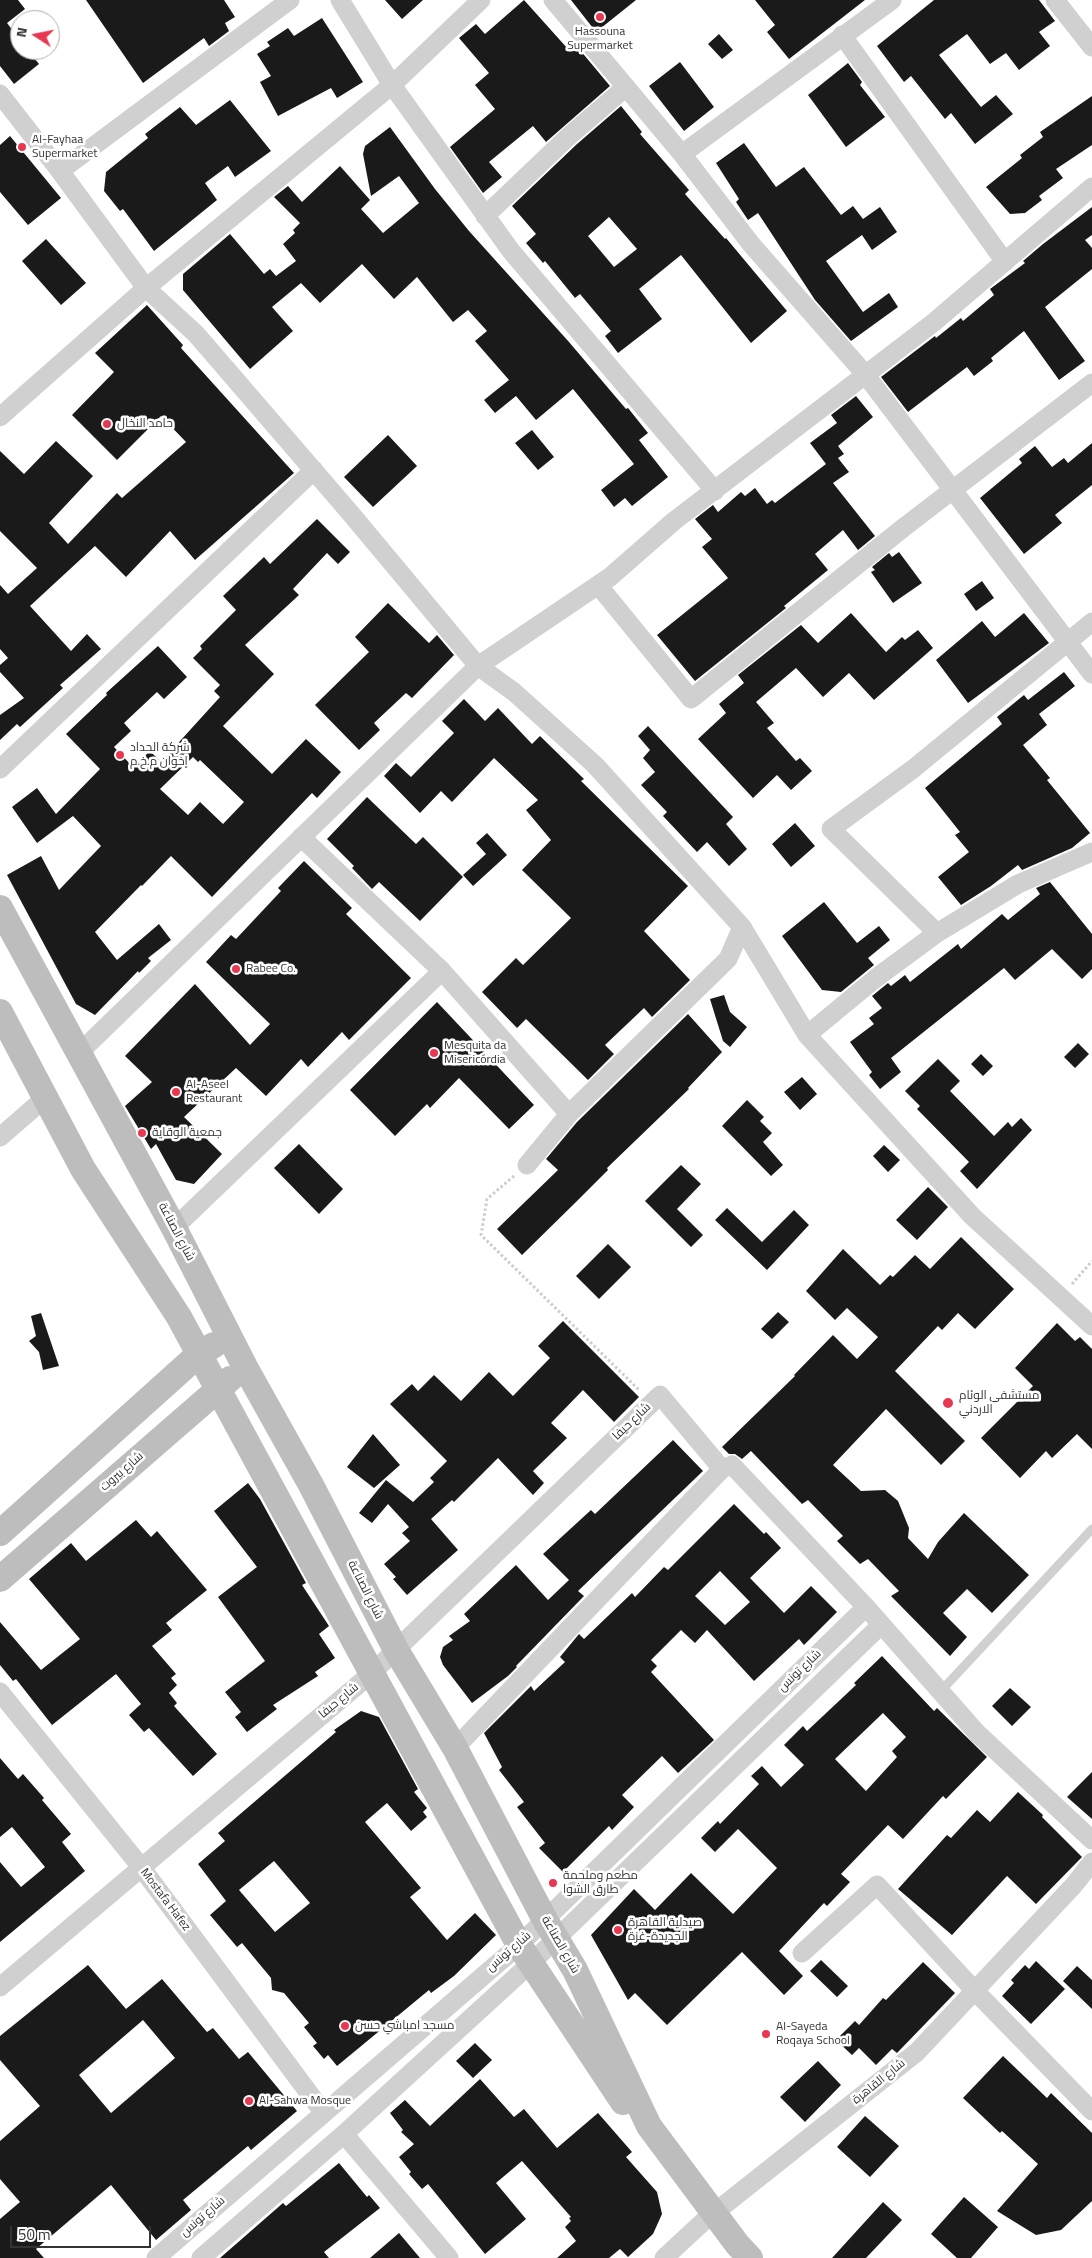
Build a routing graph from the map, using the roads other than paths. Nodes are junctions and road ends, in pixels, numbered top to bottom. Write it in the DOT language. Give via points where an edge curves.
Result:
graph roads {
  1 [pos="290,0"];
  2 [pos="340,0"];
  3 [pos="481,0"];
  4 [pos="554,0"];
  5 [pos="892,0"];
  6 [pos="1055,0"];
  7 [pos="842,35"];
  8 [pos="1092,47"];
  9 [pos="392,85"];
  10 [pos="626,87"];
  11 [pos="2,102"];
  12 [pos="682,154"];
  13 [pos="60,171"];
  14 [pos="1092,188"];
  15 [pos="485,216"];
  16 [pos="1006,262"];
  17 [pos="146,288"];
  18 [pos="865,374"];
  19 [pos="1092,383"];
  20 [pos="0,417"];
  21 [pos="314,470"];
  22 [pos="954,489"];
  23 [pos="715,491"];
  24 [pos="598,585"];
  25 [pos="1092,622"];
  26 [pos="1068,643"];
  27 [pos="478,666"];
  28 [pos="1092,674"];
  29 [pos="0,769"];
  30 [pos="301,837"];
  31 [pos="1092,852"];
  32 [pos="0,908"];
  33 [pos="742,927"];
  34 [pos="937,933"];
  35 [pos="442,971"];
  36 [pos="0,1012"];
  37 [pos="807,1035"];
  38 [pos="79,1053"];
  39 [pos="45,1098"];
  40 [pos="569,1114"];
  41 [pos="0,1137"];
  42 [pos="527,1165"];
  43 [pos="174,1228"];
  44 [pos="1092,1326"];
  45 [pos="230,1336"];
  46 [pos="199,1354"];
  47 [pos="245,1367"];
  48 [pos="217,1389"];
  49 [pos="722,1469"];
  50 [pos="1092,1529"];
  51 [pos="0,1533"];
  52 [pos="0,1578"];
  53 [pos="866,1607"];
  54 [pos="881,1625"];
  55 [pos="396,1650"];
  56 [pos="372,1673"];
  57 [pos="0,1692"];
  58 [pos="939,1693"];
  59 [pos="455,1748"];
  60 [pos="1092,1840"];
  61 [pos="1092,1862"];
  62 [pos="141,1868"];
  63 [pos="550,1929"];
  64 [pos="802,1953"];
  65 [pos="525,1954"];
  66 [pos="0,1987"];
  67 [pos="974,1991"];
  68 [pos="1092,2111"];
  69 [pos="323,2112"];
  70 [pos="344,2134"];
  71 [pos="710,2217"];
  72 [pos="156,2258"];
  73 [pos="201,2258"];
  74 [pos="449,2258"];
  75 [pos="664,2258"];
  76 [pos="726,2258"];
  77 [pos="750,2258"];
  1 -- 13 [label="street"];
  2 -- 9 [label="street"];
  3 -- 9 [label="street"];
  4 -- 10 [label="street"];
  5 -- 7 [label="street"];
  6 -- 8 [label="street"];
  7 -- 12 [label="street"];
  7 -- 16 [label="street"];
  9 -- 15 [label="street"];
  9 -- 17 [label="street"];
  10 -- 12 [label="street"];
  10 -- 15 [label="street"];
  11 -- 13 [label="street"];
  12 -- 18 [label="street" via="750,244"];
  13 -- 17 [label="street"];
  14 -- 16 [label="street"];
  15 -- 23 [label="street" via="510,251"];
  16 -- 18 [label="street"];
  17 -- 20 [label="street"];
  17 -- 21 [label="street" via="196,334"];
  18 -- 22 [label="street"];
  18 -- 23 [label="street"];
  19 -- 22 [label="street"];
  21 -- 27 [label="street"];
  21 -- 29 [label="street"];
  22 -- 24 [label="street" via="690,699"];
  22 -- 26 [label="street"];
  23 -- 24 [label="street"];
  24 -- 27 [label="street"];
  25 -- 26 [label="street"];
  26 -- 28 [label="street"];
  26 -- 34 [label="street" via="913,769 831,829"];
  27 -- 30 [label="street"];
  27 -- 33 [label="street" via="514,692 595,765"];
  30 -- 35 [label="street"];
  30 -- 38 [label="street"];
  31 -- 34 [label="street" via="1018,884"];
  32 -- 38 [label="main road, شارع الصناعة"];
  33 -- 37 [label="street"];
  33 -- 40 [label="street" via="728,959"];
  34 -- 37 [label="street"];
  35 -- 40 [label="street"];
  35 -- 43 [label="street"];
  36 -- 39 [label="main road, شارع الصناعة"];
  37 -- 44 [label="street" via="972,1216"];
  38 -- 43 [label="main road, شارع الصناعة"];
  39 -- 41 [label="street"];
  39 -- 46 [label="main road, شارع الصناعة" via="83,1169 179,1317"];
  40 -- 42 [label="street"];
  43 -- 45 [label="main road, شارع الصناعة"];
  45 -- 46 [label="main road"];
  45 -- 47 [label="main road, شارع الصناعة"];
  46 -- 48 [label="main road, شارع الصناعة"];
  46 -- 51 [label="main road"];
  47 -- 48 [label="main road, شارع بيروت"];
  47 -- 55 [label="main road, شارع الصناعة" via="311,1485"];
  48 -- 52 [label="main road, شارع بيروت"];
  48 -- 56 [label="main road, شارع الصناعة"];
  49 -- 53 [label="street" via="732,1465"];
  49 -- 55 [label="street, شارع حيفا" via="656,1399"];
  49 -- 59 [label="street"];
  50 -- 58 [label="lane"];
  53 -- 54 [label="street"];
  53 -- 63 [label="street, شارع تونس"];
  54 -- 58 [label="street"];
  54 -- 63 [label="street, شارع تونس"];
  55 -- 56 [label="street, شارع حيفا"];
  55 -- 59 [label="main road, شارع الصناعة"];
  56 -- 62 [label="street, شارع حيفا"];
  56 -- 65 [label="main road, شارع الصناعة"];
  57 -- 62 [label="street, Mostafa Hafez"];
  58 -- 60 [label="street" via="977,1733"];
  59 -- 63 [label="main road, شارع الصناعة"];
  61 -- 67 [label="street, شارع القاهرة"];
  62 -- 66 [label="street, شارع حيفا"];
  62 -- 69 [label="street, Mostafa Hafez"];
  63 -- 65 [label="street, شارع تونس"];
  63 -- 71 [label="main road, شارع الصناعة" via="575,1970 650,2126"];
  64 -- 67 [label="street" via="877,1885"];
  65 -- 69 [label="street, شارع تونس"];
  65 -- 70 [label="street, شارع تونس"];
  65 -- 71 [label="main road, شارع الصناعة"];
  67 -- 68 [label="street"];
  67 -- 71 [label="street, شارع القاهرة" via="917,2052"];
  69 -- 72 [label="street, شارع تونس"];
  70 -- 73 [label="street, شارع تونس"];
  70 -- 74 [label="street"];
  71 -- 75 [label="street, شارع القاهرة"];
  71 -- 76 [label="main road, شارع الصناعة"];
  71 -- 77 [label="main road, شارع الصناعة"];
}
